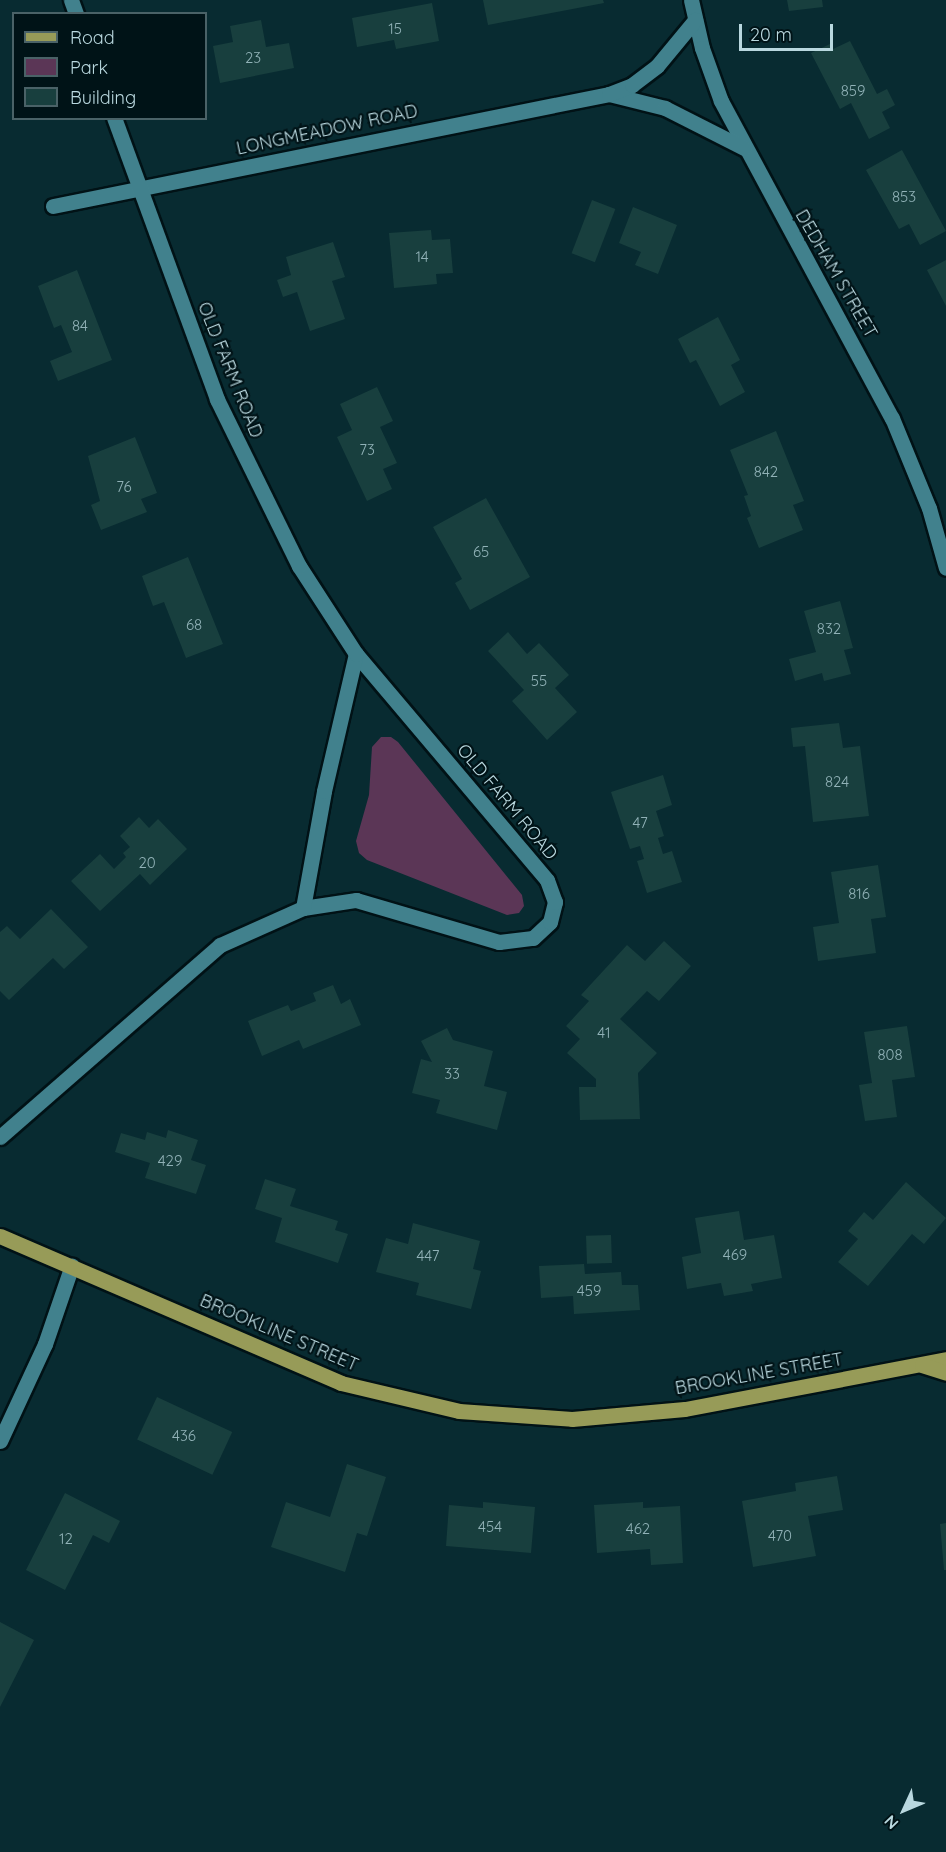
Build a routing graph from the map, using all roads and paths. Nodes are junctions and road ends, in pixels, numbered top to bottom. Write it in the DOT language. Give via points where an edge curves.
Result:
graph roads {
  1 [pos="691,0"];
  2 [pos="695,20"];
  3 [pos="609,94"];
  4 [pos="115,120"];
  5 [pos="744,148"];
  6 [pos="140,188"];
  7 [pos="53,206"];
  8 [pos="946,568"];
  9 [pos="356,654"];
  10 [pos="303,908"];
  11 [pos="0,1137"];
  12 [pos="0,1236"];
  13 [pos="72,1265"];
  14 [pos="946,1359"];
  15 [pos="919,1364"];
  16 [pos="946,1373"];
  17 [pos="0,1441"];
  1 -- 2 [label="street, DEDHAM STREET"];
  2 -- 3 [label="street, LONGMEADOW ROAD" via="651,72"];
  2 -- 5 [label="street, DEDHAM STREET" via="721,101"];
  3 -- 5 [label="street, LONGMEADOW ROAD" via="665,108"];
  3 -- 6 [label="street, LONGMEADOW ROAD"];
  4 -- 6 [label="street, OLD FARM ROAD"];
  5 -- 8 [label="street, DEDHAM STREET" via="892,418 929,508"];
  6 -- 7 [label="street, LONGMEADOW ROAD"];
  6 -- 9 [label="street, OLD FARM ROAD" via="217,399 299,566"];
  9 -- 10 [label="street" via="324,791"];
  9 -- 10 [label="street, OLD FARM ROAD" via="547,880 555,902 550,922 533,938 500,942 356,900"];
  10 -- 11 [label="street, OLD FARM ROAD" via="220,945"];
  12 -- 13 [label="main road, BROOKLINE STREET"];
  13 -- 15 [label="main road, BROOKLINE STREET" via="341,1383 459,1411 572,1419 685,1409"];
  13 -- 17 [label="street" via="45,1344"];
  14 -- 15 [label="main road, BROOKLINE STREET"];
  15 -- 16 [label="main road"];
}
